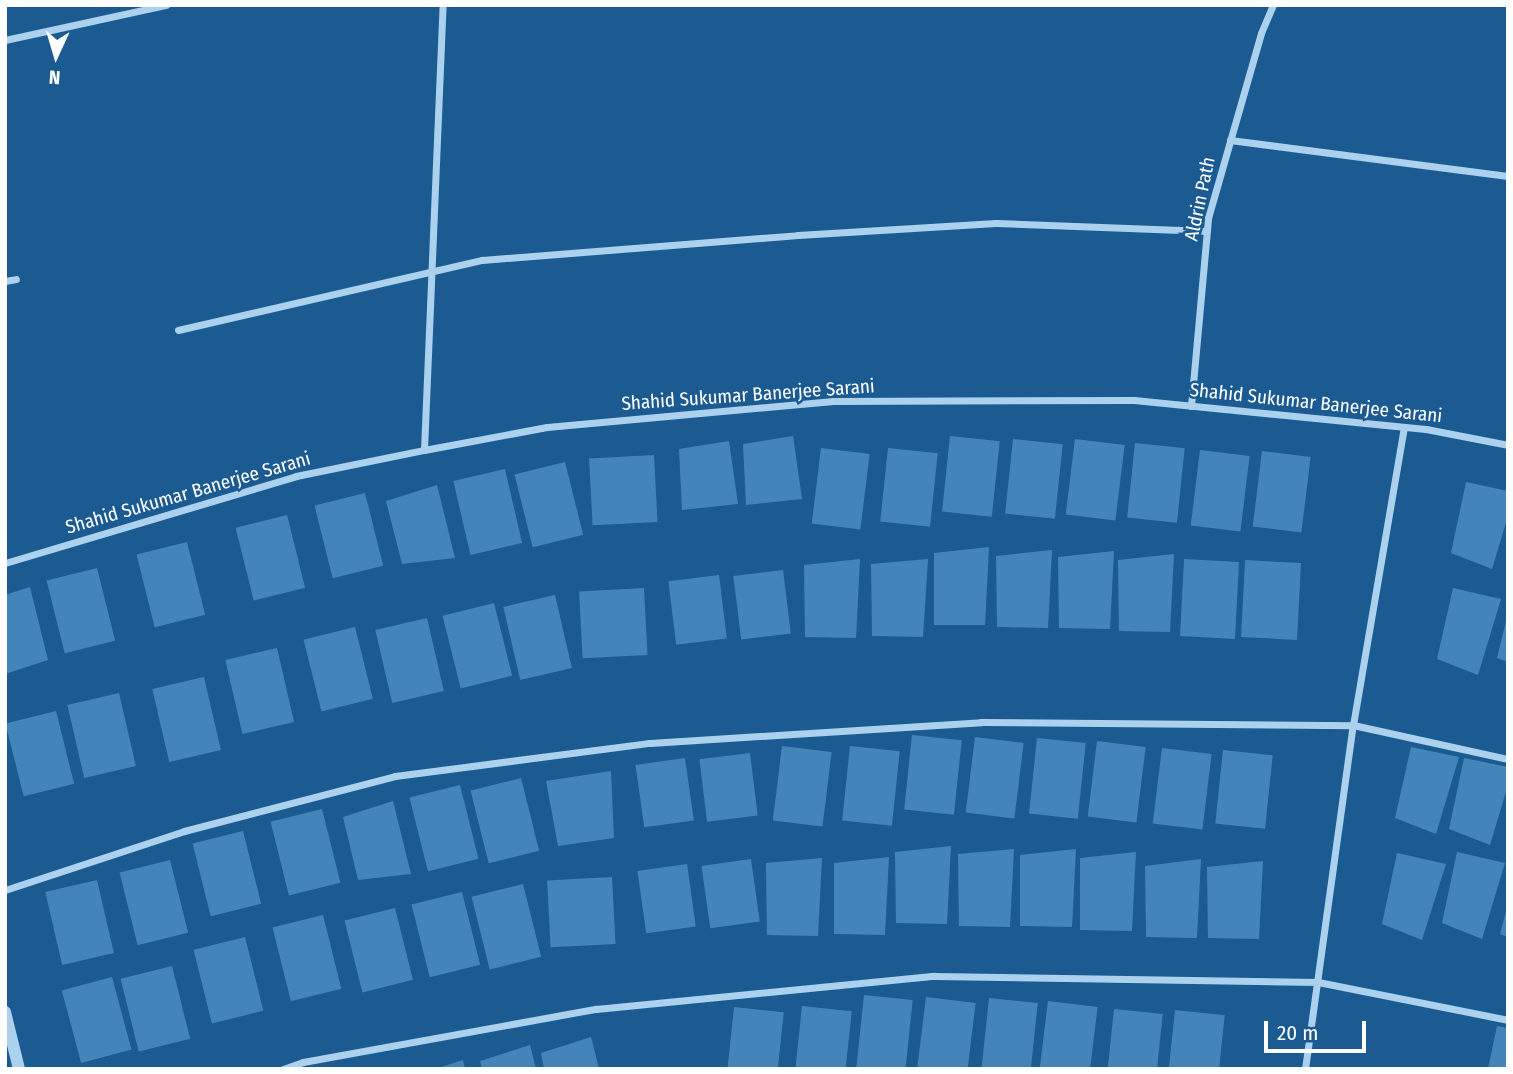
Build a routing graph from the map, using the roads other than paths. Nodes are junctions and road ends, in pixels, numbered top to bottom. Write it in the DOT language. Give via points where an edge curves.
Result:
graph roads {
  1 [pos="166,5"];
  2 [pos="443,5"];
  3 [pos="1273,5"];
  4 [pos="5,40"];
  5 [pos="1230,140"];
  6 [pos="1508,176"];
  7 [pos="1207,231"];
  8 [pos="432,272"];
  9 [pos="16,279"];
  10 [pos="5,281"];
  11 [pos="178,330"];
  12 [pos="1191,406"];
  13 [pos="1404,427"];
  14 [pos="1508,445"];
  15 [pos="424,450"];
  16 [pos="5,563"];
  17 [pos="1353,725"];
  18 [pos="1508,758"];
  19 [pos="5,890"];
  20 [pos="1318,982"];
  21 [pos="5,1012"];
  22 [pos="1508,1020"];
  23 [pos="19,1069"];
  24 [pos="283,1069"];
  25 [pos="1305,1069"];
  1 -- 4 [label="street"];
  2 -- 8 [label="street"];
  3 -- 5 [label="street, Aldrin Path"];
  5 -- 6 [label="street"];
  5 -- 7 [label="street, Aldrin Path"];
  7 -- 8 [label="street" via="996,223 496,259"];
  7 -- 12 [label="street, Aldrin Path"];
  8 -- 11 [label="street"];
  8 -- 15 [label="street"];
  9 -- 10 [label="street"];
  12 -- 13 [label="street, Shahid Sukumar Banerjee Sarani"];
  12 -- 15 [label="street, Shahid Sukumar Banerjee Sarani" via="1134,400 831,401 547,426"];
  13 -- 14 [label="street, Shahid Sukumar Banerjee Sarani"];
  13 -- 17 [label="street"];
  15 -- 16 [label="street, Shahid Sukumar Banerjee Sarani" via="296,476"];
  17 -- 18 [label="street"];
  17 -- 19 [label="street" via="981,722 650,743 396,776 184,831"];
  17 -- 20 [label="street"];
  20 -- 22 [label="street"];
  20 -- 24 [label="street" via="934,976 596,1009"];
  20 -- 25 [label="street"];
  21 -- 23 [label="street"];
}
